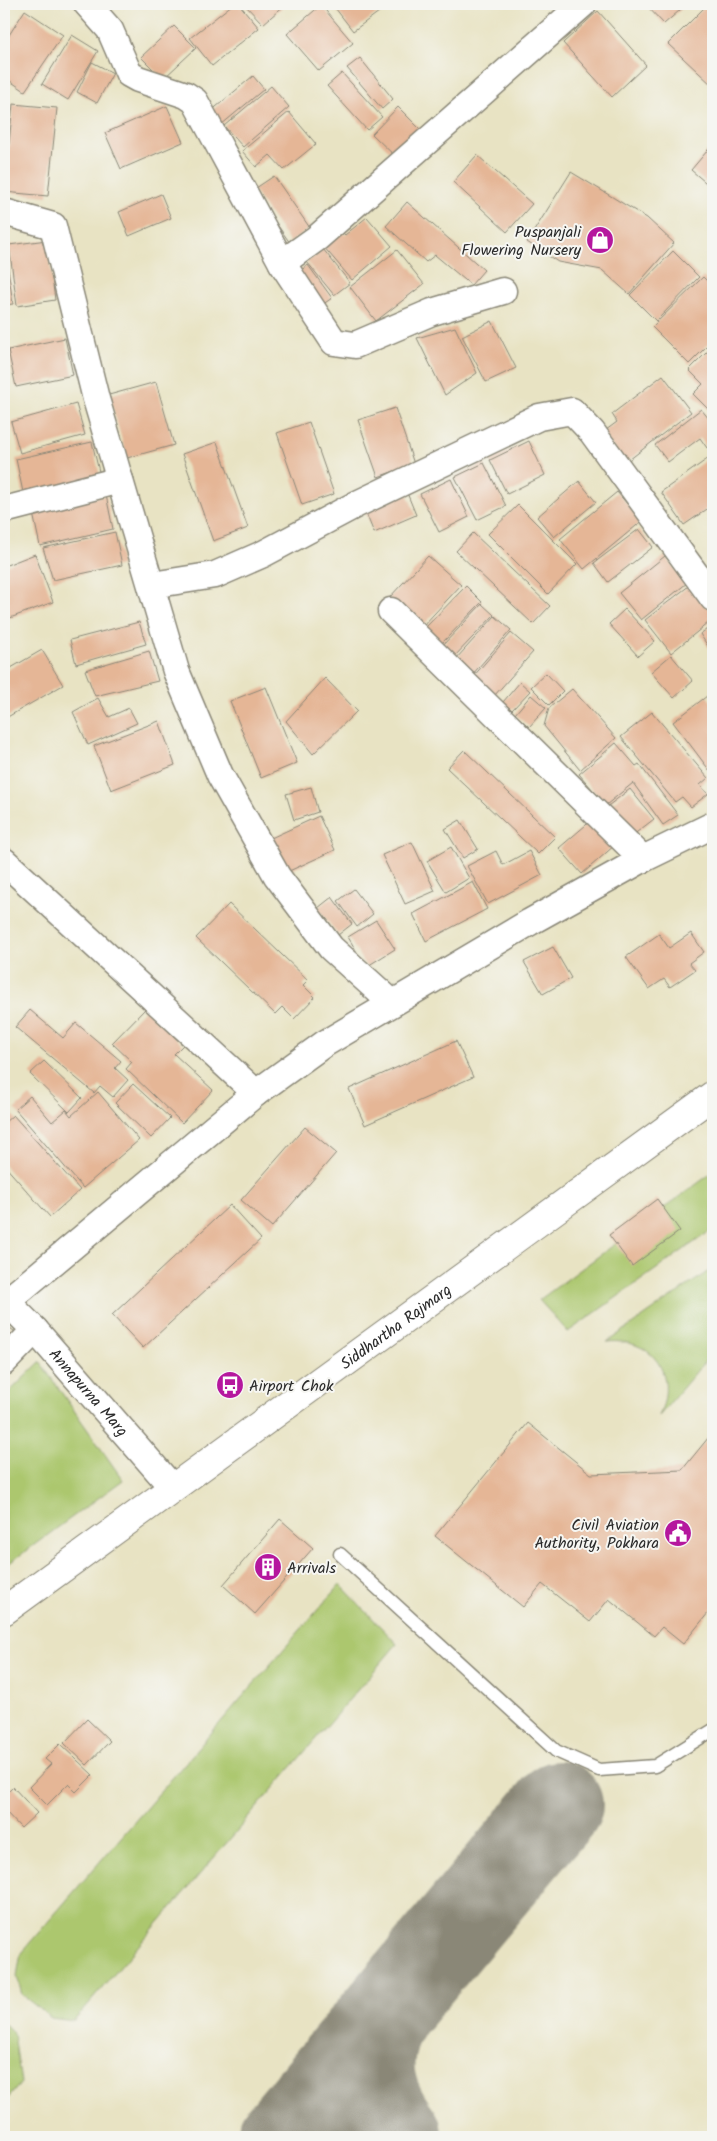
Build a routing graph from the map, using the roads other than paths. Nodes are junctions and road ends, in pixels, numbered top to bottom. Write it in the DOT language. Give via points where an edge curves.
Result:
graph roads {
  1 [pos="87,4"];
  2 [pos="583,4"];
  3 [pos="4,212"];
  4 [pos="282,263"];
  5 [pos="503,291"];
  6 [pos="120,480"];
  7 [pos="4,510"];
  8 [pos="152,585"];
  9 [pos="713,598"];
  10 [pos="391,611"];
  11 [pos="713,825"];
  12 [pos="643,859"];
  13 [pos="4,861"];
  14 [pos="391,1002"];
  15 [pos="256,1093"];
  16 [pos="713,1095"];
  17 [pos="5,1300"];
  18 [pos="35,1330"];
  19 [pos="4,1362"];
  20 [pos="172,1487"];
  21 [pos="340,1554"];
  22 [pos="4,1611"];
  23 [pos="713,1730"];
  1 -- 4 [label="street" via="110,30 129,74 195,101"];
  2 -- 4 [label="street" via="317,238"];
  3 -- 6 [label="street" via="53,226 75,320"];
  4 -- 5 [label="street" via="334,342 355,344 432,312"];
  6 -- 7 [label="street"];
  6 -- 8 [label="street"];
  8 -- 9 [label="street" via="215,575 539,417 572,411 592,432"];
  8 -- 14 [label="street" via="176,671 220,775 277,876 331,948"];
  10 -- 12 [label="street"];
  11 -- 12 [label="street"];
  12 -- 14 [label="street"];
  13 -- 15 [label="street"];
  14 -- 15 [label="street" via="324,1044"];
  15 -- 17 [label="street"];
  16 -- 20 [label="highway, Siddhartha Rajmarg"];
  17 -- 18 [label="street, Annapurna Marg"];
  18 -- 19 [label="street"];
  18 -- 20 [label="street, Annapurna Marg"];
  20 -- 22 [label="highway, Siddhartha Rajmarg"];
  21 -- 23 [label="lane" via="556,1751 599,1770 655,1766"];
}
